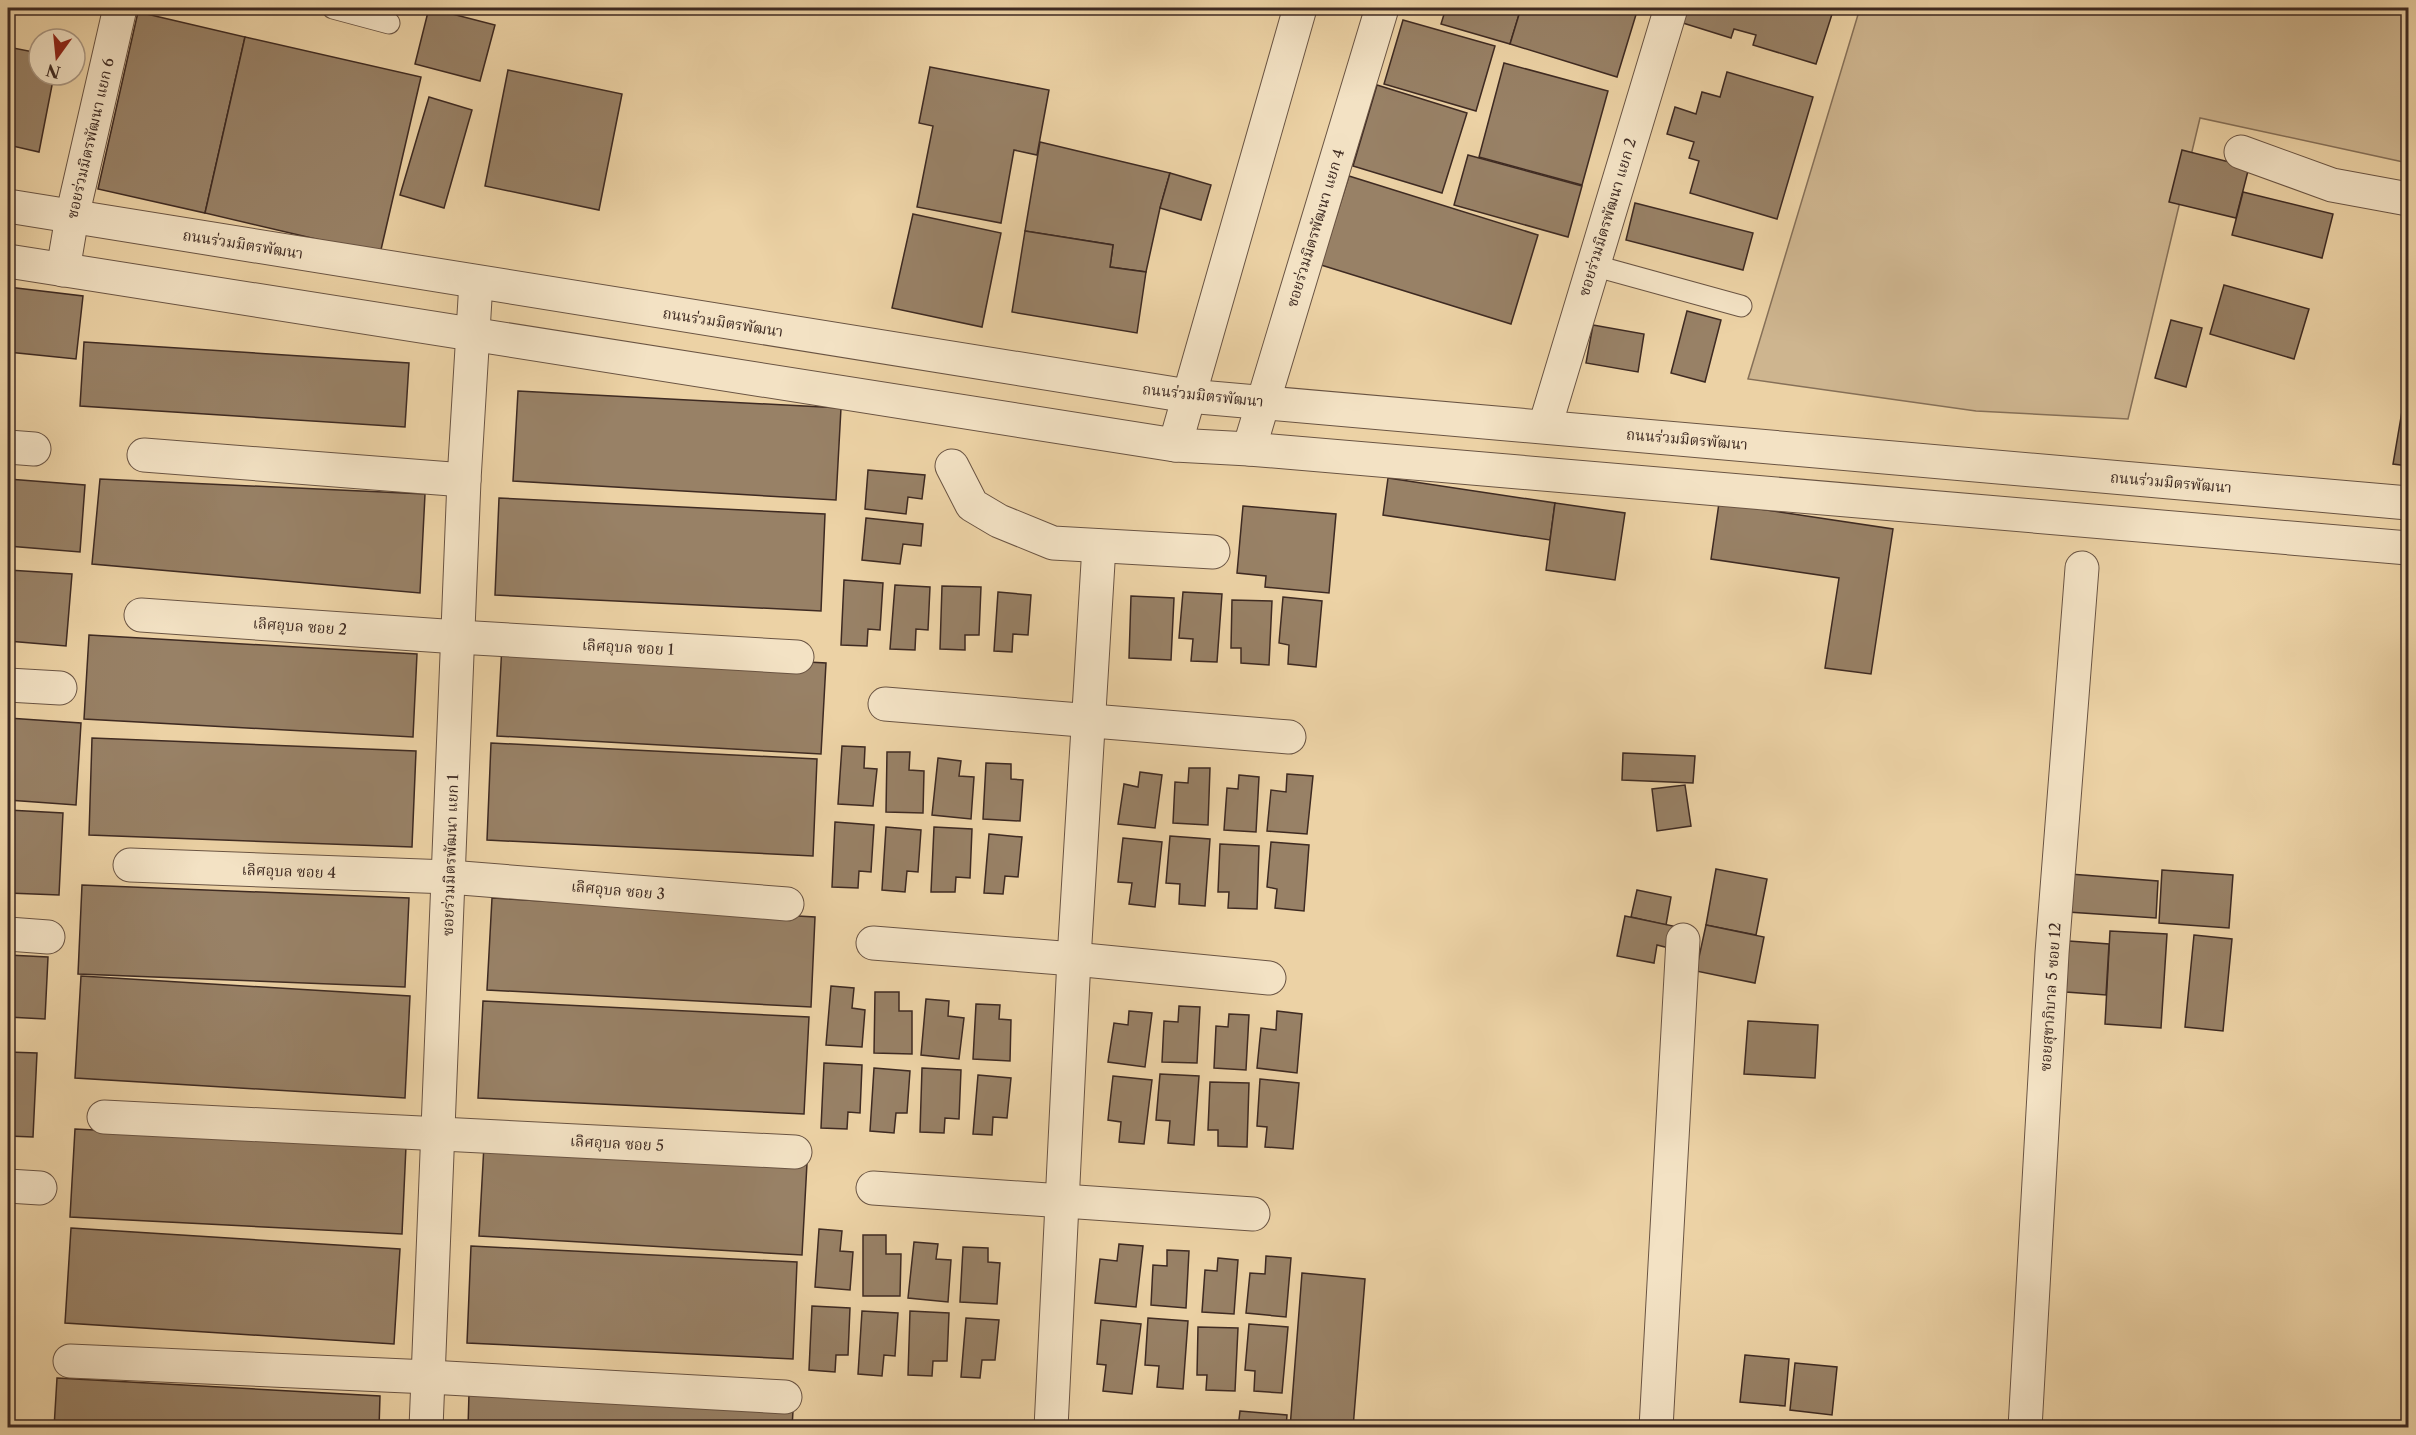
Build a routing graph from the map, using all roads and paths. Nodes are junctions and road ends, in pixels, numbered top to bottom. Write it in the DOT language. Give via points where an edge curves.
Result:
graph roads {
  1 [pos="120,8"];
  2 [pos="333,8"];
  3 [pos="1300,8"];
  4 [pos="1382,8"];
  5 [pos="1671,8"];
  6 [pos="389,23"];
  7 [pos="2241,152"];
  8 [pos="2409,199"];
  9 [pos="8,206"];
  10 [pos="72,217"];
  11 [pos="8,261"];
  12 [pos="1592,265"];
  13 [pos="63,270"];
  14 [pos="477,282"];
  15 [pos="1741,306"];
  16 [pos="473,334"];
  17 [pos="1188,396"];
  18 [pos="1263,402"];
  19 [pos="1545,426"];
  20 [pos="1175,445"];
  21 [pos="1249,450"];
  22 [pos="144,455"];
  23 [pos="952,466"];
  24 [pos="464,480"];
  25 [pos="2409,503"];
  26 [pos="1099,546"];
  27 [pos="2409,549"];
  28 [pos="1213,552"];
  29 [pos="2082,568"];
  30 [pos="141,615"];
  31 [pos="459,638"];
  32 [pos="797,657"];
  33 [pos="8,685"];
  34 [pos="60,688"];
  35 [pos="885,704"];
  36 [pos="1089,721"];
  37 [pos="1289,737"];
  38 [pos="130,865"];
  39 [pos="449,877"];
  40 [pos="787,904"];
  41 [pos="8,934"];
  42 [pos="48,937"];
  43 [pos="1683,940"];
  44 [pos="873,944"];
  45 [pos="1074,959"];
  46 [pos="1269,978"];
  47 [pos="104,1117"];
  48 [pos="439,1134"];
  49 [pos="795,1152"];
  50 [pos="8,1186"];
  51 [pos="40,1188"];
  52 [pos="873,1188"];
  53 [pos="1063,1200"];
  54 [pos="1253,1214"];
  55 [pos="70,1361"];
  56 [pos="429,1377"];
  57 [pos="785,1396"];
  58 [pos="426,1428"];
  59 [pos="1051,1428"];
  60 [pos="1656,1428"];
  61 [pos="2025,1428"];
  1 -- 10 [label="street, ซอยร่วมมิตรพัฒนา แยก 6"];
  2 -- 6 [label="lane"];
  3 -- 17 [label="street"];
  4 -- 18 [label="street, ซอยร่วมมิตรพัฒนา แยก 4"];
  5 -- 12 [label="street, ซอยร่วมมิตรพัฒนา แยก 2"];
  7 -- 8 [label="street" via="2332,184"];
  9 -- 10 [label="street, ถนนร่วมมิตรพัฒนา"];
  10 -- 13 [label="street, ซอยร่วมมิตรพัฒนา แยก 6"];
  10 -- 14 [label="street, ถนนร่วมมิตรพัฒนา"];
  11 -- 13 [label="street"];
  12 -- 15 [label="lane"];
  12 -- 19 [label="street, ซอยร่วมมิตรพัฒนา แยก 2"];
  13 -- 16 [label="street"];
  14 -- 16 [label="street, ซอยร่วมมิตรพัฒนา แยก 1"];
  14 -- 17 [label="street, ถนนร่วมมิตรพัฒนา"];
  16 -- 20 [label="street"];
  16 -- 24 [label="street, ซอยร่วมมิตรพัฒนา แยก 1"];
  17 -- 18 [label="street, ถนนร่วมมิตรพัฒนา"];
  17 -- 20 [label="street"];
  18 -- 19 [label="street, ถนนร่วมมิตรพัฒนา"];
  18 -- 21 [label="street, ซอยร่วมมิตรพัฒนา แยก 4"];
  19 -- 25 [label="street, ถนนร่วมมิตรพัฒนา"];
  20 -- 21 [label="street"];
  21 -- 27 [label="street"];
  22 -- 24 [label="street"];
  23 -- 26 [label="street" via="972,505 999,521 1053,543"];
  24 -- 31 [label="street, ซอยร่วมมิตรพัฒนา แยก 1"];
  26 -- 28 [label="street"];
  26 -- 36 [label="street"];
  29 -- 61 [label="street, ซอยสุขาภิบาล 5 ซอย 12" via="2053,941"];
  30 -- 31 [label="street, เลิศอุบล ซอย 2"];
  31 -- 32 [label="street, เลิศอุบล ซอย 1"];
  31 -- 39 [label="street, ซอยร่วมมิตรพัฒนา แยก 1"];
  33 -- 34 [label="street"];
  35 -- 36 [label="street"];
  36 -- 37 [label="street"];
  36 -- 45 [label="street"];
  38 -- 39 [label="street, เลิศอุบล ซอย 4"];
  39 -- 40 [label="street, เลิศอุบล ซอย 3"];
  39 -- 48 [label="street, ซอยร่วมมิตรพัฒนา แยก 1"];
  41 -- 42 [label="street"];
  43 -- 60 [label="street"];
  44 -- 45 [label="street"];
  45 -- 46 [label="street"];
  45 -- 53 [label="street"];
  47 -- 48 [label="street, เลิศอุบล ซอย 5"];
  48 -- 49 [label="street, เลิศอุบล ซอย 5"];
  48 -- 56 [label="street, ซอยร่วมมิตรพัฒนา แยก 1"];
  50 -- 51 [label="street"];
  52 -- 53 [label="street"];
  53 -- 54 [label="street"];
  53 -- 59 [label="street"];
  55 -- 56 [label="street"];
  56 -- 57 [label="street"];
  56 -- 58 [label="street, ซอยร่วมมิตรพัฒนา แยก 1"];
}
